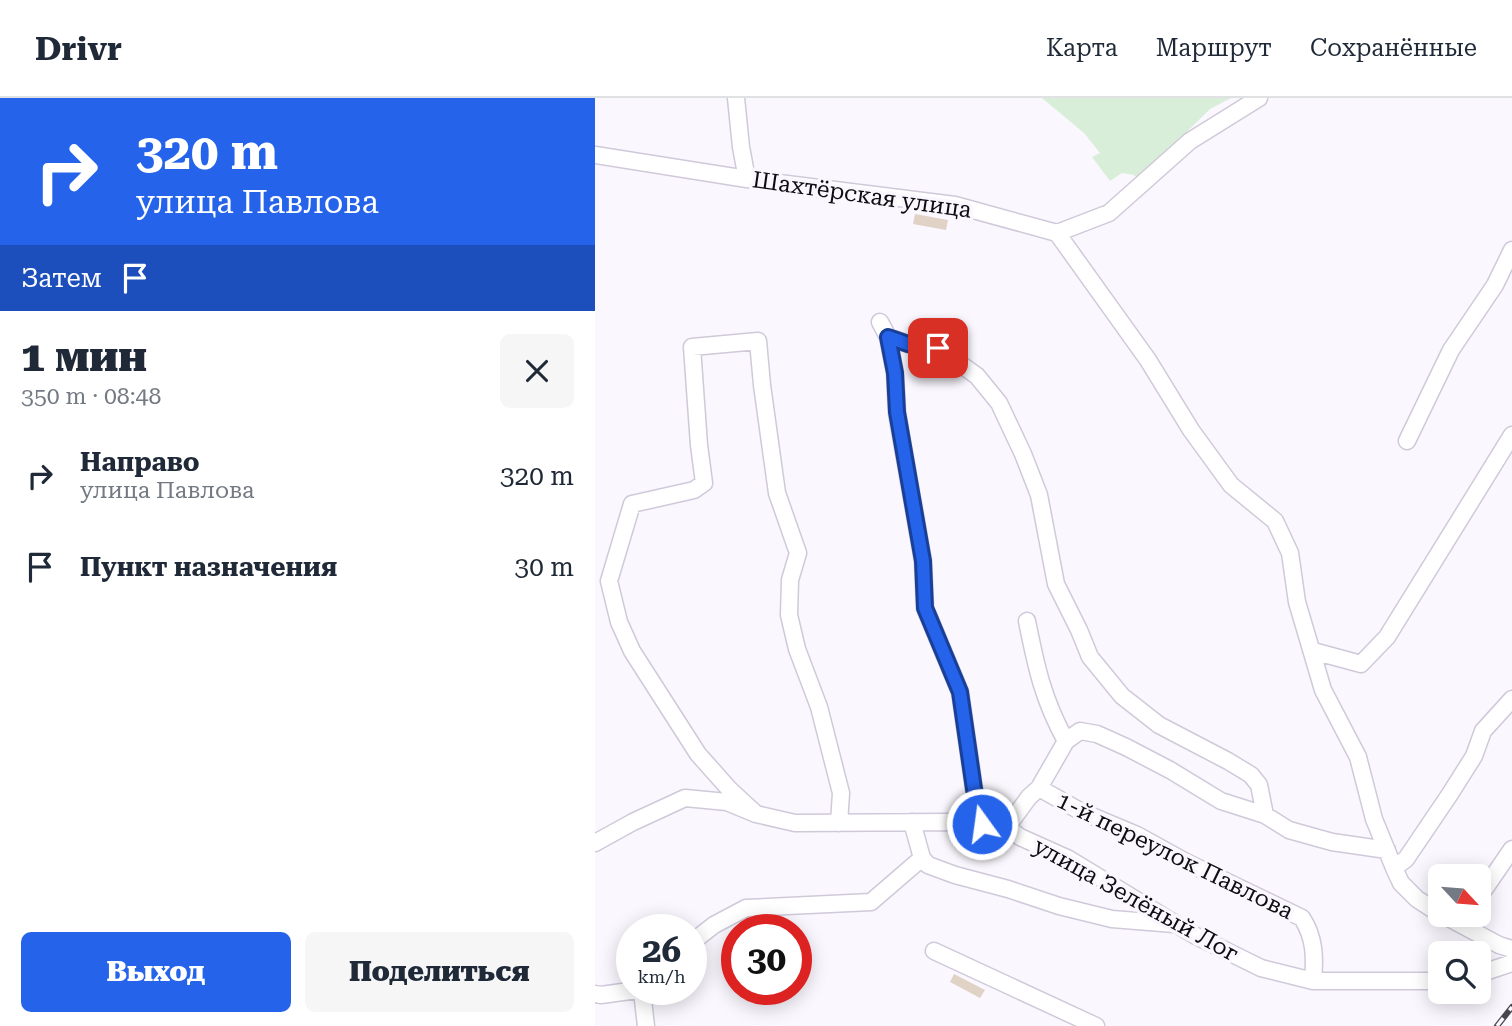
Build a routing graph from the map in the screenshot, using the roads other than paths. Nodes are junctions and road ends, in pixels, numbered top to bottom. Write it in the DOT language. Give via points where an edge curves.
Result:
graph roads {
  1 [pos="736,98"];
  2 [pos="1259,98"];
  3 [pos="595,155"];
  4 [pos="747,179"];
  5 [pos="1057,233"];
  6 [pos="1512,250"];
  7 [pos="1512,435"];
  8 [pos="1407,441"];
  9 [pos="1027,621"];
  10 [pos="1313,651"];
  11 [pos="1512,699"];
  12 [pos="1066,741"];
  13 [pos="1039,788"];
  14 [pos="755,814"];
  15 [pos="1265,815"];
  16 [pos="912,822"];
  17 [pos="839,823"];
  18 [pos="982,824"];
  19 [pos="1006,827"];
  20 [pos="595,843"];
  21 [pos="1512,849"];
  22 [pos="1387,850"];
  23 [pos="922,858"];
  24 [pos="1394,868"];
  25 [pos="1491,880"];
  26 [pos="1428,906"];
  27 [pos="1175,924"];
  28 [pos="1475,928"];
  29 [pos="707,930"];
  30 [pos="1512,949"];
  31 [pos="934,951"];
  32 [pos="1512,963"];
  33 [pos="1491,970"];
  34 [pos="1313,981"];
  35 [pos="1428,981"];
  36 [pos="595,993"];
  37 [pos="616,993"];
  38 [pos="644,1005"];
  39 [pos="646,1026"];
  40 [pos="1096,1026"];
  1 -- 4 [label="street"];
  2 -- 5 [label="street" via="1190,141 1109,213"];
  3 -- 4 [label="street, Шахтёрская улица"];
  4 -- 5 [label="street, Шахтёрская улица" via="955,205"];
  5 -- 10 [label="street" via="1231,485 1275,521 1290,553 1297,601"];
  6 -- 8 [label="street" via="1495,285 1451,350"];
  7 -- 10 [label="street" via="1387,637 1361,664"];
  9 -- 12 [label="street" via="1040,684"];
  10 -- 22 [label="street" via="1323,690 1358,757"];
  11 -- 24 [label="street" via="1483,731 1474,756 1450,794 1406,859"];
  12 -- 13 [label="street, 1-й переулок Павлова"];
  12 -- 15 [label="street" via="1080,732 1097,734 1221,801"];
  13 -- 19 [label="street"];
  13 -- 34 [label="street, 1-й переулок Павлова" via="1302,918 1311,931"];
  14 -- 17 [label="street, улица Зелёный Лог" via="795,822"];
  14 -- 17 [label="street" via="698,754 667,709 628,642 609,581 632,504 704,484 692,347 758,341 777,493 798,553 790,580 789,615 841,793"];
  14 -- 20 [label="street, улица Зелёный Лог" via="727,802 685,798"];
  15 -- 18 [label="street" via="1259,785 1251,775 1159,725 1122,696 1090,657 1056,584 1039,495 999,403 977,376 938,348 908,344 884,329 895,373 897,412 923,561 925,608 960,692"];
  15 -- 22 [label="street" via="1289,830"];
  16 -- 17 [label="street, улица Зелёный Лог"];
  16 -- 18 [label="street, улица Зелёный Лог"];
  16 -- 23 [label="street"];
  18 -- 19 [label="street, улица Зелёный Лог"];
  19 -- 27 [label="street, улица Зелёный Лог" via="1069,859"];
  21 -- 25 [label="street"];
  22 -- 24 [label="street"];
  23 -- 27 [label="street" via="955,875 1086,913"];
  23 -- 29 [label="street" via="871,902 746,908"];
  24 -- 26 [label="street" via="1401,883"];
  27 -- 34 [label="street, улица Зелёный Лог" via="1261,968"];
  28 -- 30 [label="street"];
  31 -- 40 [label="street"];
  32 -- 33 [label="street"];
  34 -- 35 [label="street, улица Зелёный Лог"];
  36 -- 37 [label="street"];
  38 -- 39 [label="street"];
}
